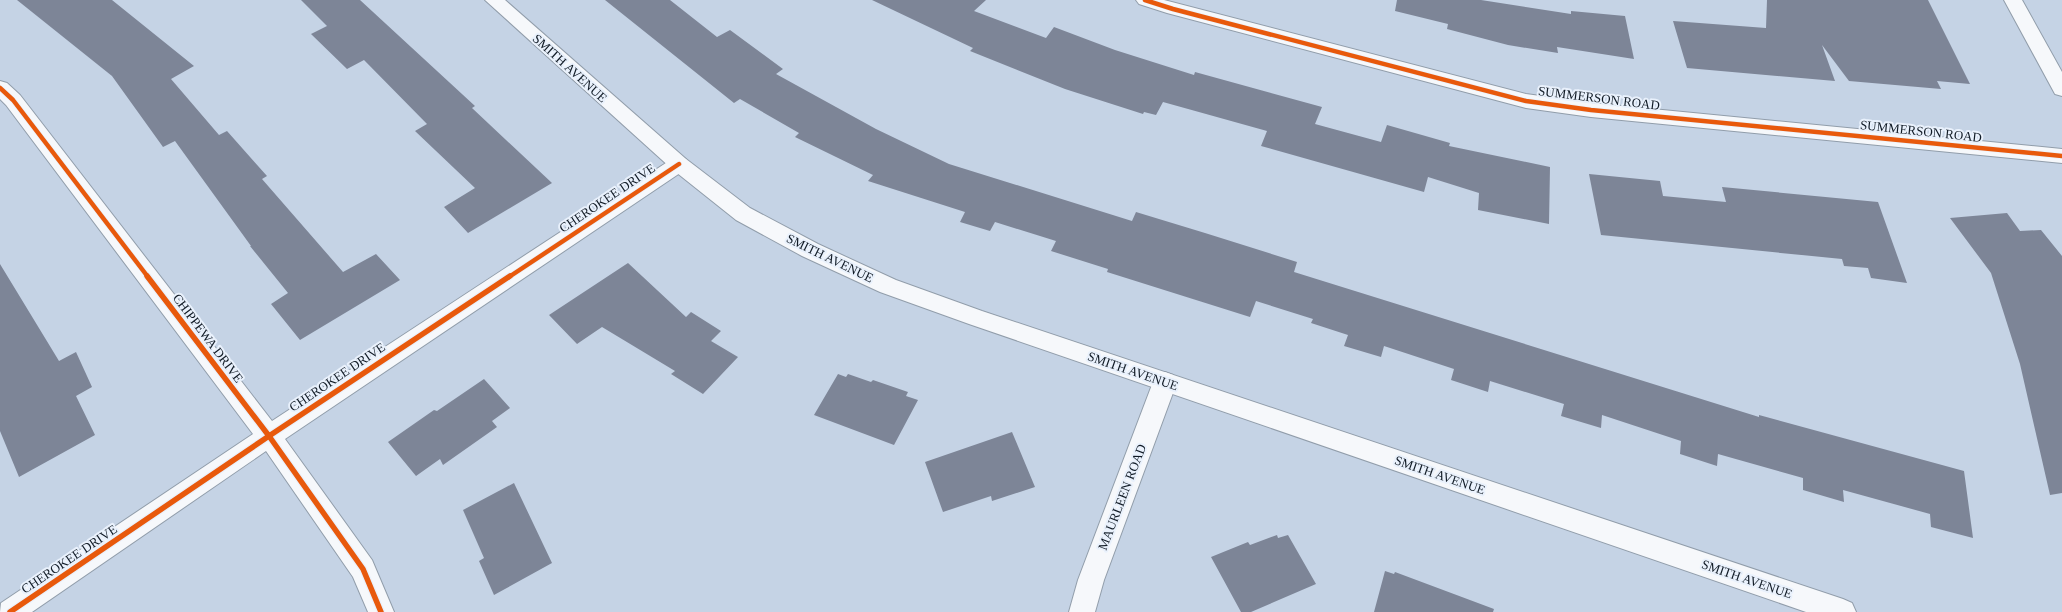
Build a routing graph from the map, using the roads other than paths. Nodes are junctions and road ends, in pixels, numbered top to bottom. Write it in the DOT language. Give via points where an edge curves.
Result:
graph roads {
  1 [pos="494,0"];
  2 [pos="1145,0"];
  3 [pos="2013,0"];
  4 [pos="2062,90"];
  5 [pos="4,98"];
  6 [pos="2062,156"];
  7 [pos="679,164"];
  8 [pos="1165,382"];
  9 [pos="269,436"];
  10 [pos="10,612"];
  11 [pos="381,612"];
  12 [pos="1082,612"];
  13 [pos="1843,612"];
  1 -- 7 [label="street, SMITH AVENUE"];
  2 -- 6 [label="street, SUMMERSON ROAD" via="1526,100 1591,110"];
  3 -- 4 [label="street"];
  5 -- 9 [label="street, CHIPPEWA DRIVE"];
  7 -- 8 [label="street, SMITH AVENUE" via="743,214 810,250 888,286"];
  7 -- 9 [label="street, CHEROKEE DRIVE"];
  8 -- 12 [label="street, MAURLEEN ROAD" via="1090,580"];
  8 -- 13 [label="street, SMITH AVENUE"];
  9 -- 10 [label="street, CHEROKEE DRIVE"];
  9 -- 11 [label="street, CHIPPEWA DRIVE" via="363,569"];
}
